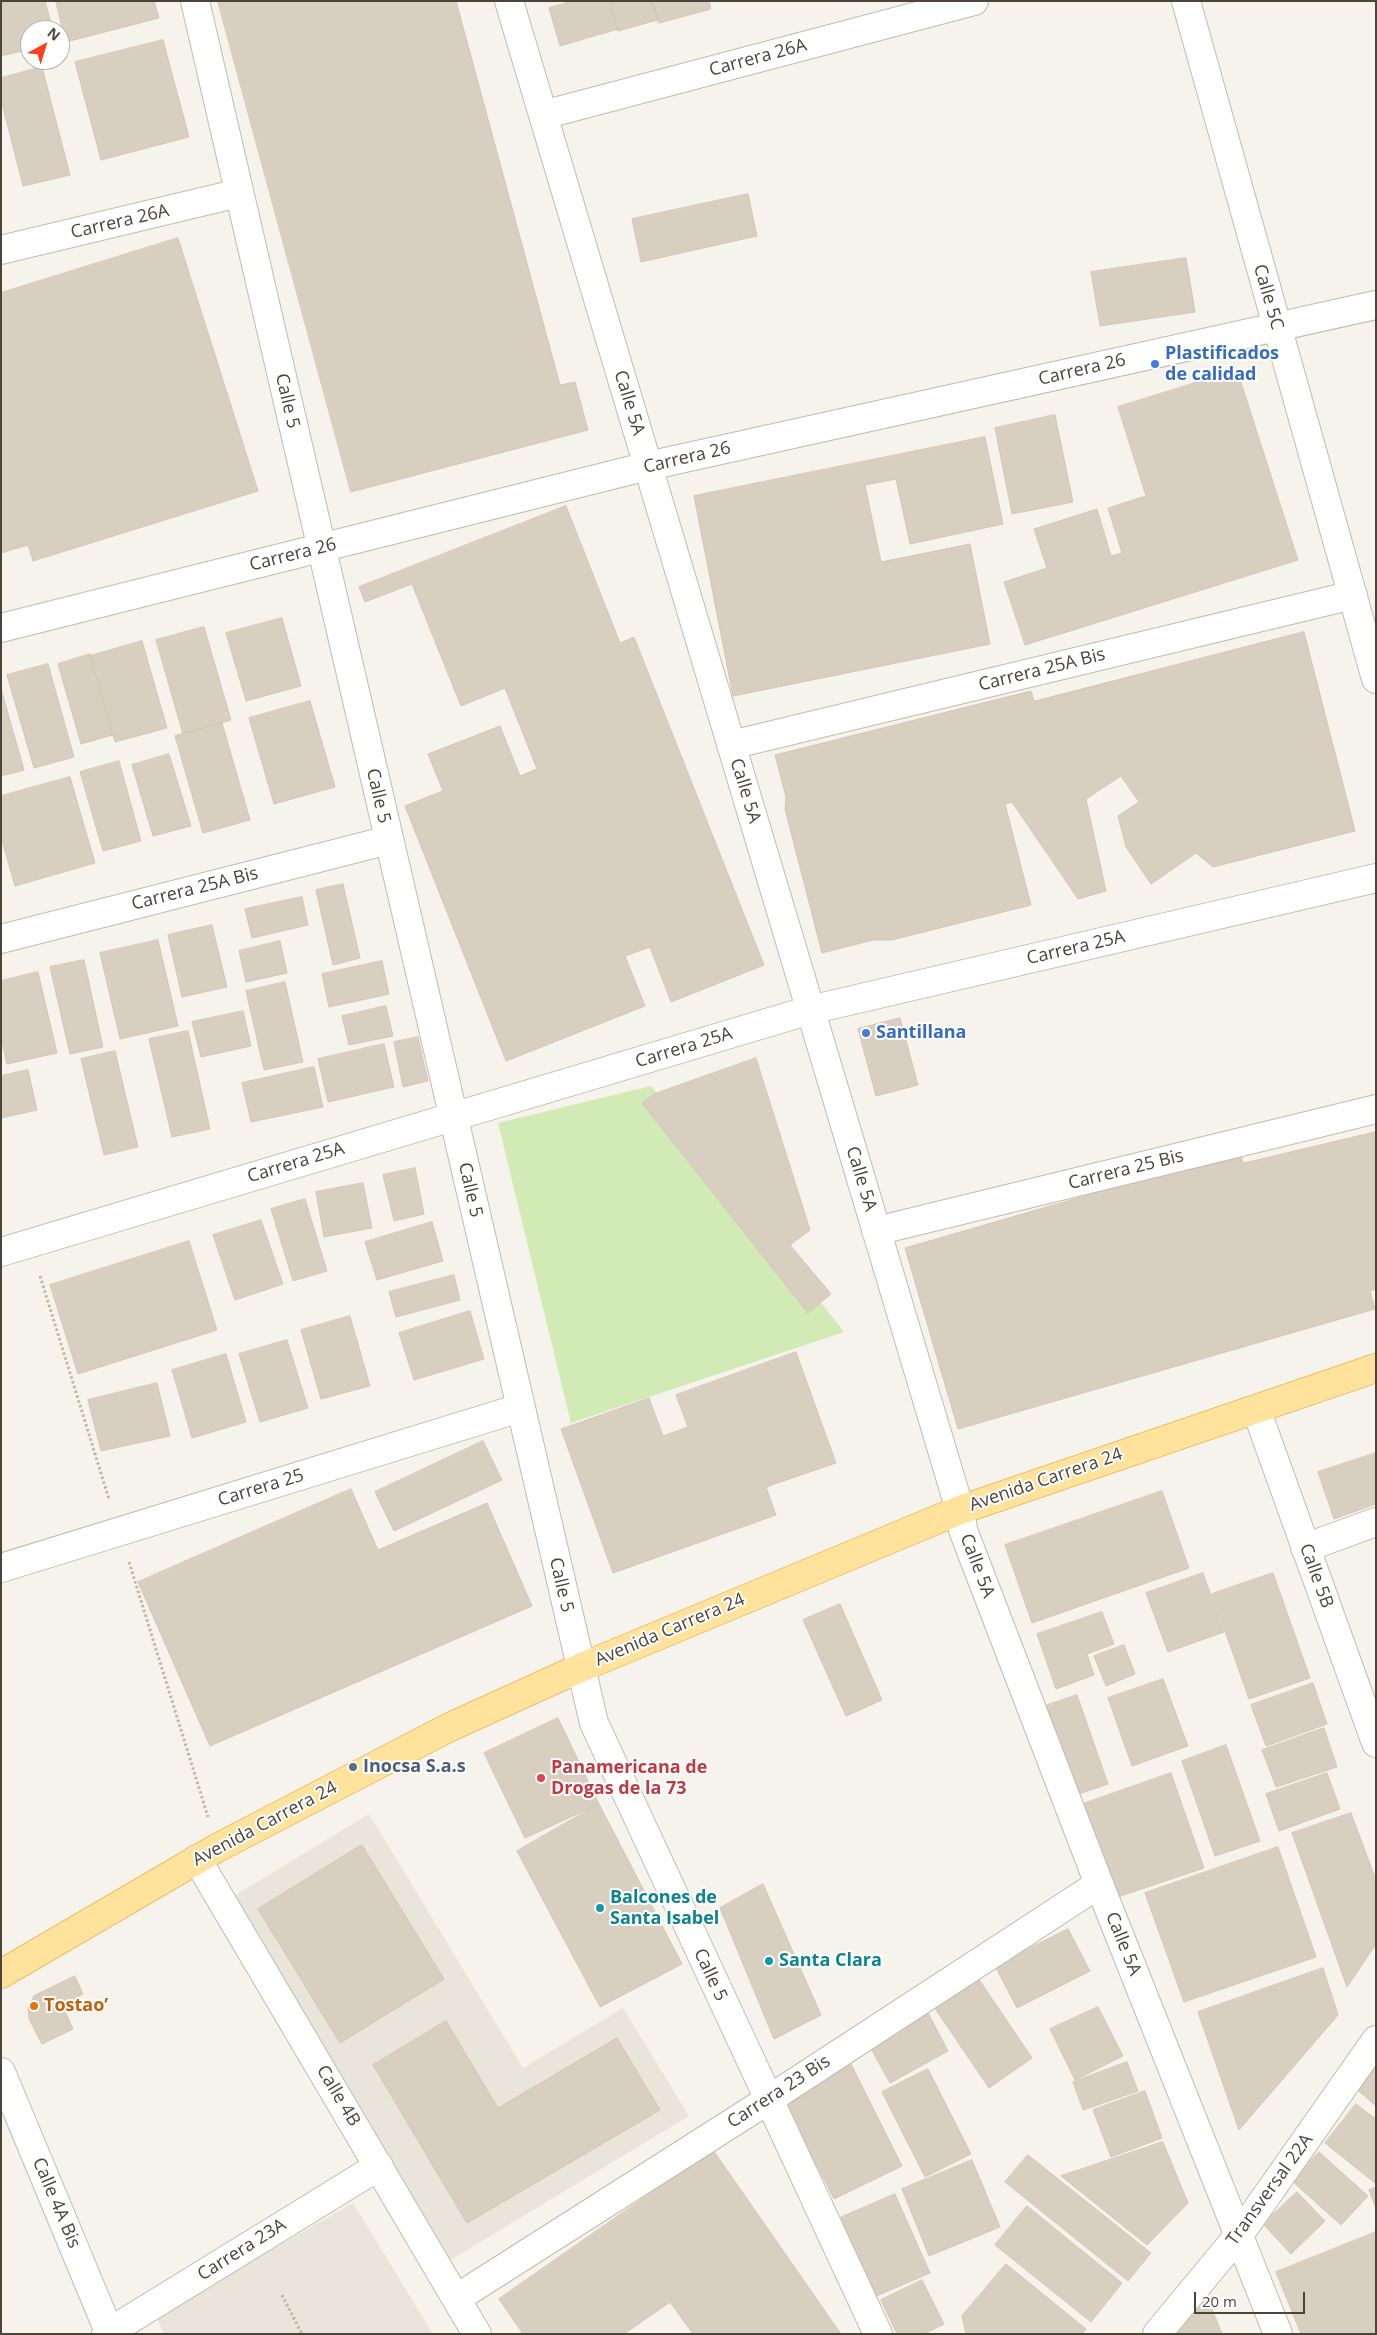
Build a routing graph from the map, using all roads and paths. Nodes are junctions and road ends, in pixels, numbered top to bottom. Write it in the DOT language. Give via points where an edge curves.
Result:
graph roads {
  1 [pos="194,1"];
  2 [pos="509,1"];
  3 [pos="974,1"];
  4 [pos="1186,1"];
  5 [pos="543,115"];
  6 [pos="239,193"];
  7 [pos="1,250"];
  8 [pos="1376,305"];
  9 [pos="1276,327"];
  10 [pos="648,466"];
  11 [pos="321,548"];
  12 [pos="1353,595"];
  13 [pos="1,628"];
  14 [pos="1376,678"];
  15 [pos="731,745"];
  16 [pos="389,840"];
  17 [pos="1376,878"];
  18 [pos="1,939"];
  19 [pos="810,1010"];
  20 [pos="1376,1109"];
  21 [pos="453,1117"];
  22 [pos="876,1230"];
  23 [pos="30,1243"];
  24 [pos="1,1252"];
  25 [pos="1376,1368"];
  26 [pos="520,1408"];
  27 [pos="1256,1409"];
  28 [pos="960,1510"];
  29 [pos="1376,1522"];
  30 [pos="119,1531"];
  31 [pos="1305,1548"];
  32 [pos="1,1568"];
  33 [pos="580,1668"];
  34 [pos="1376,1743"];
  35 [pos="207,1854"];
  36 [pos="1099,1884"];
  37 [pos="1,1974"];
  38 [pos="1376,2040"];
  39 [pos="1,2072"];
  40 [pos="768,2100"];
  41 [pos="379,2166"];
  42 [pos="1239,2235"];
  43 [pos="282,2295"];
  44 [pos="457,2298"];
  45 [pos="108,2333"];
  46 [pos="302,2334"];
  47 [pos="477,2334"];
  48 [pos="878,2334"];
  49 [pos="1157,2334"];
  50 [pos="1278,2334"];
  1 -- 6 [label="street, Calle 5"];
  2 -- 5 [label="street, Calle 5A"];
  3 -- 5 [label="street, Carrera 26A"];
  4 -- 9 [label="street, Calle 5C"];
  5 -- 10 [label="street, Calle 5A"];
  6 -- 7 [label="street, Carrera 26A"];
  6 -- 11 [label="street, Calle 5"];
  8 -- 9 [label="street, Carrera 26"];
  9 -- 10 [label="street, Carrera 26"];
  9 -- 12 [label="street, Calle 5C"];
  10 -- 11 [label="street, Carrera 26"];
  10 -- 15 [label="street, Calle 5A"];
  11 -- 13 [label="street, Carrera 26"];
  11 -- 16 [label="street, Calle 5"];
  12 -- 14 [label="street, Calle 5C"];
  12 -- 15 [label="street, Carrera 25A Bis"];
  15 -- 19 [label="street, Calle 5A"];
  16 -- 18 [label="street, Carrera 25A Bis"];
  16 -- 21 [label="street, Calle 5"];
  17 -- 19 [label="street, Carrera 25A"];
  19 -- 21 [label="street, Carrera 25A"];
  19 -- 22 [label="street, Calle 5A"];
  20 -- 22 [label="street, Carrera 25 Bis"];
  21 -- 23 [label="street, Carrera 25A"];
  21 -- 26 [label="street, Calle 5"];
  22 -- 28 [label="street, Calle 5A"];
  23 -- 24 [label="street, Carrera 25A"];
  23 -- 30 [label="path"];
  25 -- 27 [label="main road, Avenida Carrera 24"];
  26 -- 30 [label="street, Carrera 25"];
  26 -- 33 [label="street, Calle 5"];
  27 -- 28 [label="main road, Avenida Carrera 24"];
  27 -- 31 [label="street, Calle 5B"];
  28 -- 33 [label="main road, Avenida Carrera 24"];
  28 -- 36 [label="street, Calle 5A" via="963,1530"];
  29 -- 31 [label="street"];
  30 -- 32 [label="street, Carrera 25"];
  30 -- 35 [label="path"];
  31 -- 34 [label="street, Calle 5B"];
  33 -- 35 [label="main road, Avenida Carrera 24" via="450,1727"];
  33 -- 40 [label="street, Calle 5" via="594,1723"];
  35 -- 37 [label="main road, Avenida Carrera 24"];
  35 -- 41 [label="street, Calle 4B"];
  36 -- 40 [label="street, Carrera 23 Bis"];
  36 -- 42 [label="street, Calle 5A"];
  38 -- 42 [label="street, Transversal 22A"];
  39 -- 45 [label="street, Calle 4A Bis"];
  40 -- 44 [label="street, Carrera 23 Bis"];
  40 -- 48 [label="street, Calle 5"];
  41 -- 44 [label="street, Calle 4B"];
  41 -- 45 [label="street, Carrera 23A"];
  42 -- 49 [label="street, Transversal 22A"];
  42 -- 50 [label="street, Calle 5A"];
  43 -- 46 [label="path"];
  44 -- 47 [label="street, Calle 4B"];
}
